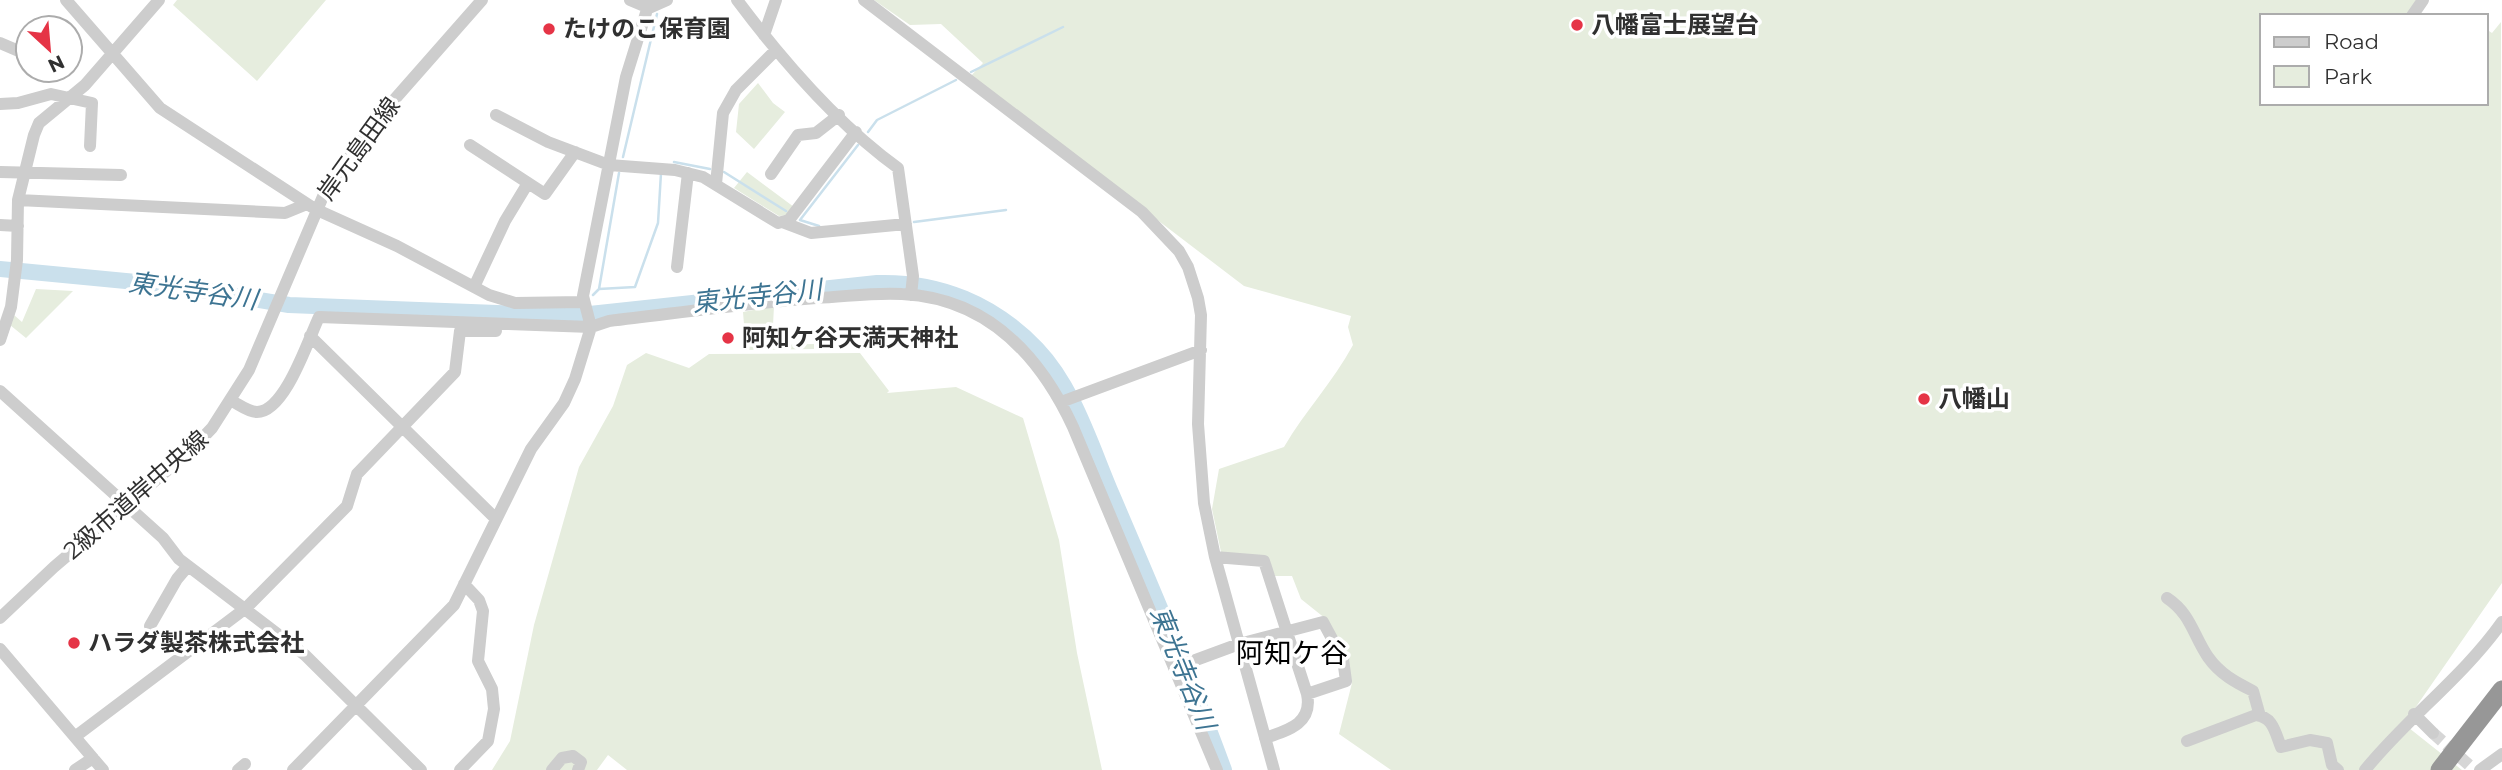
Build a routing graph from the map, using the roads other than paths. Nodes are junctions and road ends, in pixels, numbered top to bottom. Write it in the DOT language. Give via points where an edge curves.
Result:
graph roads {
  1 [pos="66,0"];
  2 [pos="159,0"];
  3 [pos="482,0"];
  4 [pos="630,0"];
  5 [pos="667,0"];
  6 [pos="737,0"];
  7 [pos="776,0"];
  8 [pos="864,0"];
  9 [pos="650,4"];
  10 [pos="764,35"];
  11 [pos="776,50"];
  12 [pos="113,55"];
  13 [pos="71,96"];
  14 [pos="0,104"];
  15 [pos="496,115"];
  16 [pos="839,115"];
  17 [pos="856,132"];
  18 [pos="470,145"];
  19 [pos="90,146"];
  20 [pos="575,152"];
  21 [pos="609,165"];
  22 [pos="0,172"];
  23 [pos="23,173"];
  24 [pos="688,173"];
  25 [pos="771,174"];
  26 [pos="121,176"];
  27 [pos="528,183"];
  28 [pos="716,184"];
  29 [pos="18,200"];
  30 [pos="311,206"];
  31 [pos="782,222"];
  32 [pos="906,224"];
  33 [pos="0,225"];
  34 [pos="18,226"];
  35 [pos="677,267"];
  36 [pos="474,287"];
  37 [pos="911,293"];
  38 [pos="583,302"];
  39 [pos="269,318"];
  40 [pos="587,326"];
  41 [pos="310,336"];
  42 [pos="0,340"];
  43 [pos="1200,350"];
  44 [pos="0,391"];
  45 [pos="232,401"];
  46 [pos="1061,402"];
  47 [pos="402,426"];
  48 [pos="126,505"];
  49 [pos="496,519"];
  50 [pos="1214,557"];
  51 [pos="188,566"];
  52 [pos="464,584"];
  53 [pos="2166,598"];
  54 [pos="246,608"];
  55 [pos="0,618"];
  56 [pos="2502,622"];
  57 [pos="150,626"];
  58 [pos="1287,629"];
  59 [pos="1239,644"];
  60 [pos="0,649"];
  61 [pos="1174,668"];
  62 [pos="2502,690"];
  63 [pos="1307,694"];
  64 [pos="355,707"];
  65 [pos="2414,714"];
  66 [pos="2260,716"];
  67 [pos="2433,733"];
  68 [pos="76,736"];
  69 [pos="1265,737"];
  70 [pos="2187,741"];
  71 [pos="2502,754"];
  72 [pos="93,758"];
  73 [pos="2476,768"];
  74 [pos="75,770"];
  75 [pos="103,770"];
  76 [pos="293,770"];
  77 [pos="421,770"];
  78 [pos="460,770"];
  79 [pos="552,770"];
  80 [pos="578,770"];
  81 [pos="1217,770"];
  82 [pos="1274,770"];
  83 [pos="2338,770"];
  84 [pos="2365,770"];
  85 [pos="2440,770"];
  1 -- 12 [label="street"];
  2 -- 12 [label="street"];
  3 -- 30 [label="street, 岸元島田線" via="355,147"];
  4 -- 9 [label="street"];
  5 -- 9 [label="street"];
  6 -- 10 [label="street"];
  7 -- 10 [label="street"];
  8 -- 43 [label="street" via="1158,226 1178,251 1194,284"];
  9 -- 21 [label="street" via="626,77"];
  10 -- 11 [label="street"];
  11 -- 16 [label="street"];
  11 -- 28 [label="street" via="736,90 723,114"];
  12 -- 13 [label="street"];
  12 -- 30 [label="street" via="160,108"];
  13 -- 14 [label="street" via="51,94"];
  13 -- 19 [label="street" via="92,103"];
  13 -- 23 [label="street" via="40,123"];
  15 -- 20 [label="street"];
  16 -- 17 [label="street"];
  16 -- 25 [label="street" via="816,133 797,135"];
  17 -- 31 [label="street" via="789,220"];
  17 -- 32 [label="street" via="898,168"];
  18 -- 27 [label="street"];
  20 -- 21 [label="street"];
  20 -- 27 [label="street" via="545,194"];
  21 -- 24 [label="street"];
  21 -- 38 [label="street"];
  22 -- 23 [label="street"];
  23 -- 26 [label="street"];
  23 -- 29 [label="street"];
  24 -- 28 [label="street"];
  24 -- 35 [label="street"];
  27 -- 36 [label="street"];
  28 -- 31 [label="street"];
  29 -- 30 [label="street" via="285,213"];
  29 -- 34 [label="street"];
  30 -- 36 [label="street"];
  30 -- 39 [label="street, 岸元島田線"];
  31 -- 32 [label="street" via="811,233"];
  32 -- 37 [label="street"];
  33 -- 34 [label="street"];
  34 -- 42 [label="street" via="11,307"];
  36 -- 38 [label="street" via="515,303"];
  37 -- 40 [label="street" via="780,301"];
  37 -- 46 [label="street" via="967,309 1004,332 1035,361"];
  38 -- 40 [label="street"];
  39 -- 45 [label="street, 2級市道岸中央線"];
  40 -- 41 [label="street" via="318,317"];
  40 -- 47 [label="street" via="573,332 460,331 455,372"];
  40 -- 49 [label="street" via="575,379 564,403 531,449"];
  41 -- 45 [label="street" via="279,402 260,412"];
  41 -- 47 [label="street"];
  43 -- 46 [label="street"];
  43 -- 50 [label="street" via="1200,473"];
  44 -- 48 [label="street"];
  45 -- 48 [label="street, 2級市道岸中央線" via="191,450"];
  46 -- 61 [label="street"];
  47 -- 49 [label="street"];
  47 -- 54 [label="street" via="357,474 347,506"];
  48 -- 51 [label="street"];
  48 -- 55 [label="street, 2級市道岸中央線"];
  49 -- 52 [label="street"];
  50 -- 58 [label="street" via="1264,561"];
  50 -- 59 [label="street"];
  51 -- 54 [label="street"];
  51 -- 57 [label="street"];
  52 -- 64 [label="street" via="454,605"];
  52 -- 78 [label="street" via="483,611 478,661 492,689 494,720 488,741"];
  53 -- 66 [label="street" via="2185,612 2214,664 2253,691"];
  54 -- 64 [label="street" via="305,655"];
  54 -- 68 [label="street"];
  56 -- 65 [label="street" via="2484,648"];
  58 -- 59 [label="street"];
  58 -- 63 [label="street"];
  58 -- 63 [label="street" via="1323,622 1343,659 1346,681"];
  59 -- 61 [label="street"];
  59 -- 69 [label="street"];
  60 -- 68 [label="street"];
  61 -- 81 [label="street"];
  62 -- 85 [label="highway"];
  63 -- 69 [label="street" via="1308,715 1285,731"];
  64 -- 76 [label="street"];
  64 -- 77 [label="street"];
  65 -- 67 [label="street"];
  65 -- 84 [label="street"];
  66 -- 70 [label="street"];
  66 -- 83 [label="street" via="2270,720 2281,747 2309,740 2327,743 2332,765"];
  68 -- 72 [label="street"];
  69 -- 82 [label="street"];
  71 -- 73 [label="street"];
  72 -- 74 [label="street"];
  72 -- 75 [label="street"];
  79 -- 80 [label="street" via="562,758 573,756 581,762"];
}
